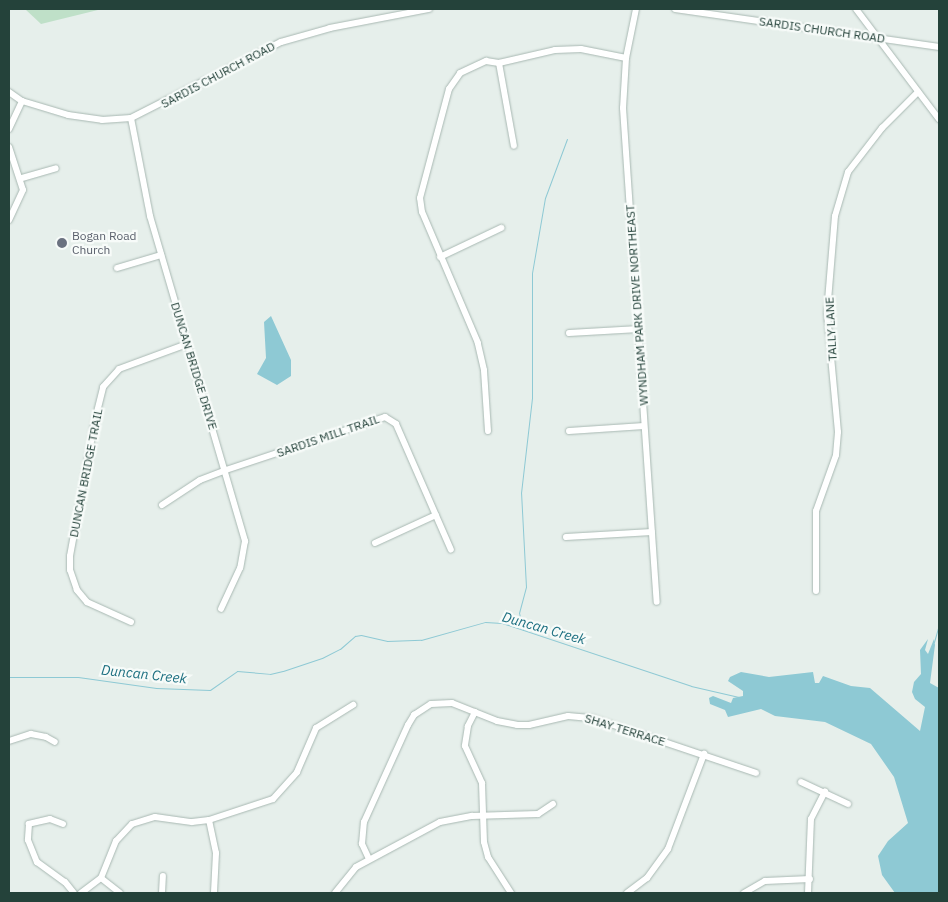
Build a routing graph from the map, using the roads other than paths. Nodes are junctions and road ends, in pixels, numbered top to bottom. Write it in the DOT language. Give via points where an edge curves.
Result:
graph roads {
  1 [pos="430,9"];
  2 [pos="636,9"];
  3 [pos="675,9"];
  4 [pos="856,9"];
  5 [pos="876,36"];
  6 [pos="939,48"];
  7 [pos="626,58"];
  8 [pos="499,63"];
  9 [pos="9,92"];
  10 [pos="918,92"];
  11 [pos="22,101"];
  12 [pos="131,118"];
  13 [pos="939,120"];
  14 [pos="9,129"];
  15 [pos="514,146"];
  16 [pos="9,147"];
  17 [pos="56,168"];
  18 [pos="22,178"];
  19 [pos="9,220"];
  20 [pos="501,228"];
  21 [pos="161,256"];
  22 [pos="440,257"];
  23 [pos="117,268"];
  24 [pos="639,329"];
  25 [pos="569,333"];
  26 [pos="187,344"];
  27 [pos="644,426"];
  28 [pos="488,431"];
  29 [pos="569,431"];
  30 [pos="226,470"];
  31 [pos="162,505"];
  32 [pos="436,515"];
  33 [pos="652,532"];
  34 [pos="566,537"];
  35 [pos="375,543"];
  36 [pos="452,550"];
  37 [pos="816,591"];
  38 [pos="657,602"];
  39 [pos="221,609"];
  40 [pos="131,622"];
  41 [pos="353,705"];
  42 [pos="475,712"];
  43 [pos="9,741"];
  44 [pos="55,742"];
  45 [pos="704,754"];
  46 [pos="756,773"];
  47 [pos="801,782"];
  48 [pos="825,791"];
  49 [pos="553,804"];
  50 [pos="848,804"];
  51 [pos="483,816"];
  52 [pos="209,820"];
  53 [pos="63,824"];
  54 [pos="369,859"];
  55 [pos="163,876"];
  56 [pos="101,878"];
  57 [pos="810,879"];
  58 [pos="74,893"];
  59 [pos="81,893"];
  60 [pos="120,893"];
  61 [pos="162,893"];
  62 [pos="214,893"];
  63 [pos="335,893"];
  64 [pos="511,893"];
  65 [pos="627,893"];
  66 [pos="744,893"];
  67 [pos="808,893"];
  1 -- 12 [label="street, SARDIS CHURCH ROAD" via="330,28 281,42"];
  2 -- 7 [label="street, WYNDHAM PARK DRIVE NORTHEAST"];
  3 -- 5 [label="street, SARDIS CHURCH ROAD"];
  4 -- 5 [label="street"];
  5 -- 6 [label="street, SARDIS CHURCH ROAD"];
  5 -- 10 [label="street"];
  7 -- 8 [label="street" via="581,49 554,50"];
  7 -- 24 [label="street, WYNDHAM PARK DRIVE NORTHEAST" via="623,108"];
  8 -- 15 [label="street"];
  8 -- 22 [label="street" via="486,61 475,65 460,73 449,89 420,198 422,212"];
  9 -- 11 [label="street, SARDIS CHURCH ROAD"];
  10 -- 13 [label="street"];
  10 -- 37 [label="street, TALLY LANE" via="882,128 848,172 834,216 827,313 838,432 836,455 816,511"];
  11 -- 12 [label="street, SARDIS CHURCH ROAD" via="94,119"];
  11 -- 14 [label="street"];
  12 -- 21 [label="street, DUNCAN BRIDGE DRIVE"];
  16 -- 18 [label="street"];
  17 -- 18 [label="street"];
  18 -- 19 [label="street" via="24,190"];
  20 -- 22 [label="street"];
  21 -- 23 [label="street"];
  21 -- 26 [label="street, DUNCAN BRIDGE DRIVE"];
  22 -- 28 [label="street" via="478,343 484,370"];
  24 -- 25 [label="street"];
  24 -- 27 [label="street, WYNDHAM PARK DRIVE NORTHEAST"];
  26 -- 30 [label="street, DUNCAN BRIDGE DRIVE"];
  26 -- 40 [label="street, DUNCAN BRIDGE TRAIL" via="119,369 103,388 95,420 70,570 77,590 87,602"];
  27 -- 29 [label="street"];
  27 -- 33 [label="street, WYNDHAM PARK DRIVE NORTHEAST"];
  30 -- 31 [label="street, SARDIS MILL TRAIL" via="200,480"];
  30 -- 32 [label="street, SARDIS MILL TRAIL" via="379,418 391,418"];
  30 -- 39 [label="street, DUNCAN BRIDGE DRIVE" via="245,541 240,568"];
  32 -- 35 [label="street"];
  32 -- 36 [label="street, SARDIS MILL TRAIL"];
  33 -- 34 [label="street"];
  33 -- 38 [label="street, WYNDHAM PARK DRIVE NORTHEAST"];
  41 -- 52 [label="street" via="316,728 297,772 277,795 261,804"];
  42 -- 45 [label="street, SHAY TERRACE" via="517,725 568,716 593,718"];
  42 -- 51 [label="street" via="468,726 465,746 481,775"];
  42 -- 54 [label="street, SHAY TERRACE" via="442,702 431,704 414,715 364,822 362,844"];
  43 -- 44 [label="street" via="31,734 46,736"];
  45 -- 46 [label="street, SHAY TERRACE"];
  45 -- 65 [label="street" via="668,849 647,878"];
  47 -- 48 [label="street"];
  48 -- 50 [label="street"];
  48 -- 57 [label="street" via="811,819"];
  49 -- 51 [label="street" via="538,814"];
  51 -- 54 [label="street" via="440,822"];
  51 -- 64 [label="street" via="488,857"];
  52 -- 56 [label="street" via="192,822 155,817 132,824 116,840"];
  52 -- 62 [label="street" via="216,853"];
  53 -- 58 [label="street" via="50,819 29,824 28,840 37,862 65,882"];
  54 -- 63 [label="street" via="343,880"];
  55 -- 61 [label="street"];
  56 -- 59 [label="street"];
  56 -- 60 [label="street"];
  57 -- 66 [label="street" via="765,881"];
  57 -- 67 [label="street"];
}
